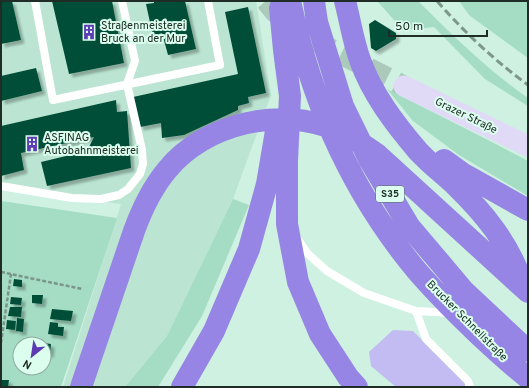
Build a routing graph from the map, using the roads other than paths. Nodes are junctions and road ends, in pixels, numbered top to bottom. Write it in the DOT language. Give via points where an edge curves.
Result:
graph roads {
  1 [pos="35,1"];
  2 [pos="122,1"];
  3 [pos="208,1"];
  4 [pos="279,1"];
  5 [pos="290,1"];
  6 [pos="314,1"];
  7 [pos="345,1"];
  8 [pos="284,50"];
  9 [pos="127,84"];
  10 [pos="404,86"];
  11 [pos="393,120"];
  12 [pos="528,146"];
  13 [pos="1,186"];
  14 [pos="528,210"];
  15 [pos="287,224"];
  16 [pos="528,292"];
  17 [pos="528,298"];
  18 [pos="416,310"];
  19 [pos="456,313"];
  20 [pos="528,351"];
  21 [pos="528,378"];
  22 [pos="81,387"];
  23 [pos="182,387"];
  24 [pos="357,387"];
  25 [pos="470,387"];
  1 -- 9 [label="lane" via="53,100"];
  2 -- 9 [label="lane" via="135,61"];
  3 -- 9 [label="lane" via="220,65"];
  4 -- 8 [label="highway"];
  5 -- 19 [label="highway, Brucker Schnellstraße / S35" via="307,70 339,150 366,200 391,237 416,270"];
  6 -- 20 [label="highway, Brucker Schnellstraße / S35" via="343,106 369,159 409,226 464,291"];
  7 -- 11 [label="highway" via="360,60 374,91"];
  8 -- 15 [label="highway" via="290,96"];
  8 -- 23 [label="highway" via="281,104 267,184 249,249 214,331"];
  9 -- 13 [label="lane" via="143,164 140,174 128,189 119,196 101,199 72,198"];
  10 -- 12 [label="street, Grazer Straße"];
  11 -- 14 [label="highway" via="462,173"];
  11 -- 17 [label="highway" via="419,152 455,184 489,221 518,269"];
  15 -- 18 [label="lane" via="308,254 327,272 364,293"];
  15 -- 24 [label="highway" via="298,282 317,328"];
  16 -- 22 [label="highway" via="378,155 356,140 316,123 281,119 251,122 216,133 183,154 168,169 144,206"];
  18 -- 19 [label="lane"];
  18 -- 25 [label="lane" via="426,339 468,381"];
  19 -- 21 [label="highway, Brucker Schnellstraße / S35"];
}
